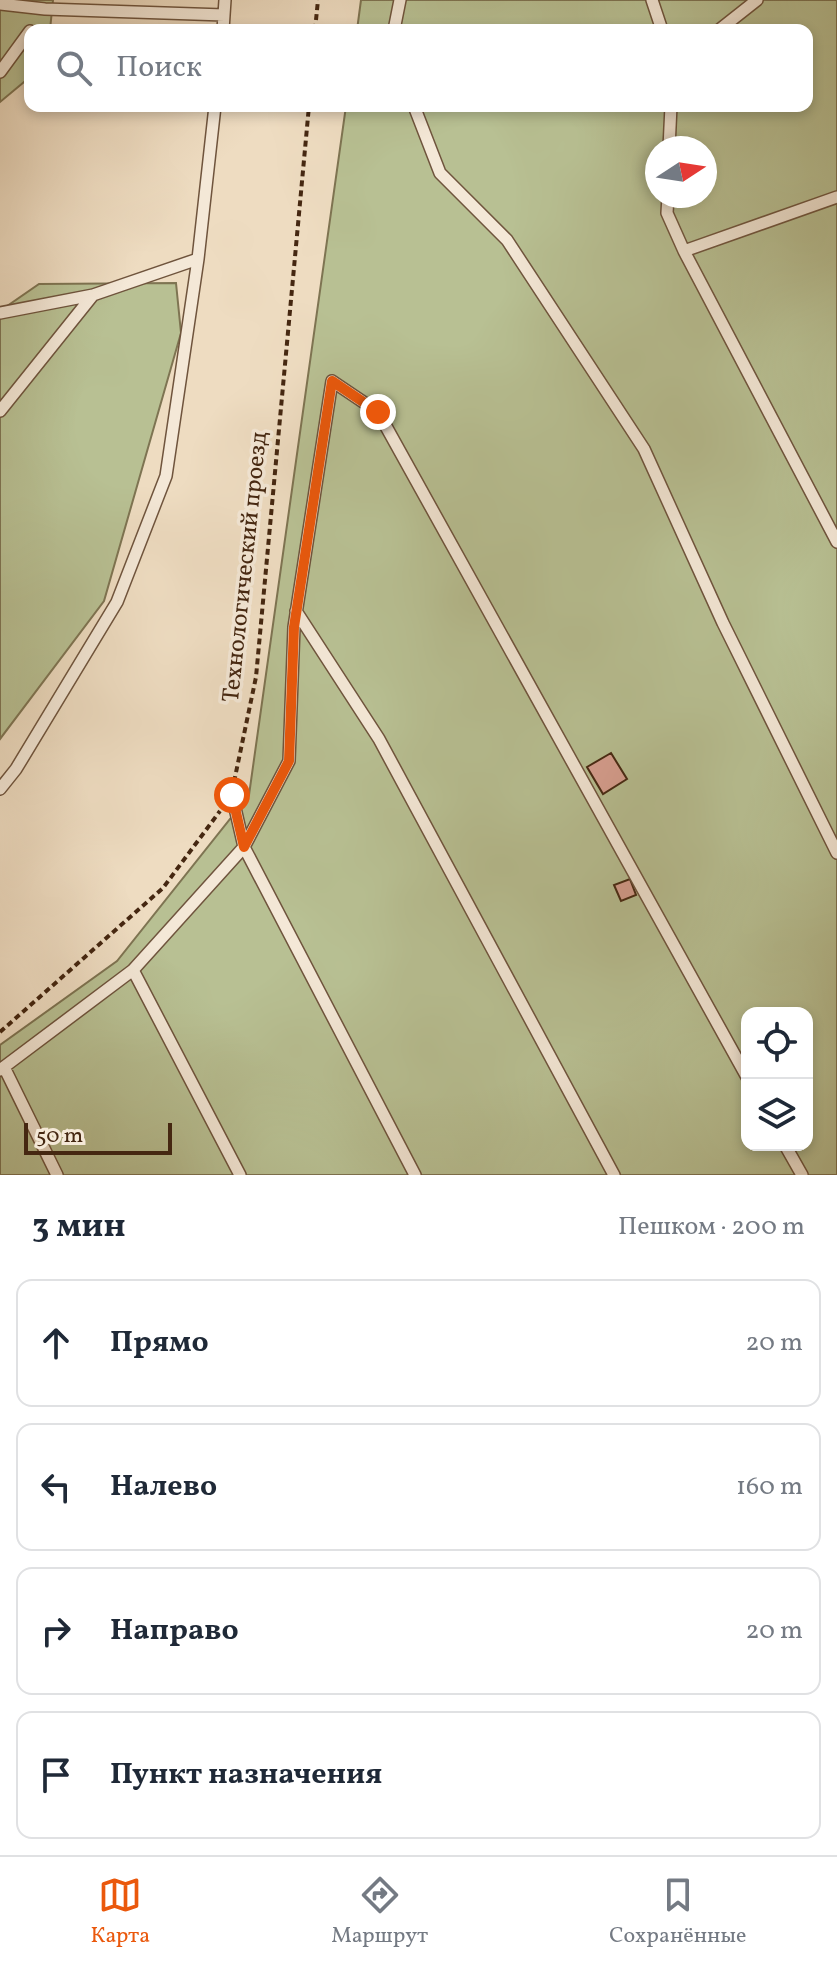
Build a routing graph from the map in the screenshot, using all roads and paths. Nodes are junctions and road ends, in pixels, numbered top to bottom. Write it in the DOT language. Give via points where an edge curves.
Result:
graph roads {
  1 [pos="225,0"];
  2 [pos="318,0"];
  3 [pos="400,0"];
  4 [pos="652,0"];
  5 [pos="757,0"];
  6 [pos="0,4"];
  7 [pos="45,9"];
  8 [pos="224,15"];
  9 [pos="34,24"];
  10 [pos="223,24"];
  11 [pos="316,24"];
  12 [pos="395,24"];
  13 [pos="660,24"];
  14 [pos="727,24"];
  15 [pos="24,38"];
  16 [pos="0,72"];
  17 [pos="214,112"];
  18 [pos="308,112"];
  19 [pos="416,112"];
  20 [pos="671,112"];
  21 [pos="670,136"];
  22 [pos="837,197"];
  23 [pos="667,208"];
  24 [pos="684,251"];
  25 [pos="198,259"];
  26 [pos="93,295"];
  27 [pos="0,313"];
  28 [pos="0,411"];
  29 [pos="837,542"];
  30 [pos="296,611"];
  31 [pos="0,789"];
  32 [pos="232,795"];
  33 [pos="244,847"];
  34 [pos="837,853"];
  35 [pos="133,970"];
  36 [pos="0,1032"];
  37 [pos="741,1066"];
  38 [pos="2,1068"];
  39 [pos="788,1151"];
  40 [pos="57,1175"];
  41 [pos="240,1175"];
  42 [pos="415,1175"];
  43 [pos="614,1175"];
  44 [pos="802,1175"];
  1 -- 8 [label="lane"];
  2 -- 11 [label="path"];
  3 -- 12 [label="lane"];
  4 -- 13 [label="lane"];
  5 -- 14 [label="lane"];
  6 -- 7 [label="lane"];
  7 -- 8 [label="lane"];
  7 -- 9 [label="lane"];
  8 -- 10 [label="lane"];
  15 -- 16 [label="lane"];
  17 -- 25 [label="lane"];
  18 -- 32 [label="path, Технологический проезд" via="256,677"];
  19 -- 34 [label="lane" via="440,173 507,240 644,449"];
  20 -- 21 [label="lane"];
  22 -- 24 [label="lane"];
  23 -- 24 [label="lane"];
  24 -- 29 [label="lane"];
  25 -- 26 [label="lane"];
  25 -- 31 [label="lane" via="166,476 117,602"];
  26 -- 27 [label="lane"];
  26 -- 28 [label="lane"];
  30 -- 33 [label="lane" via="289,761"];
  30 -- 37 [label="lane" via="332,381 378,412"];
  30 -- 43 [label="lane" via="379,739"];
  32 -- 33 [label="lane"];
  32 -- 36 [label="path, Технологический проезд" via="163,888"];
  33 -- 35 [label="lane"];
  33 -- 42 [label="lane"];
  35 -- 38 [label="lane"];
  35 -- 41 [label="lane"];
  38 -- 40 [label="lane"];
  39 -- 44 [label="lane"];
}
